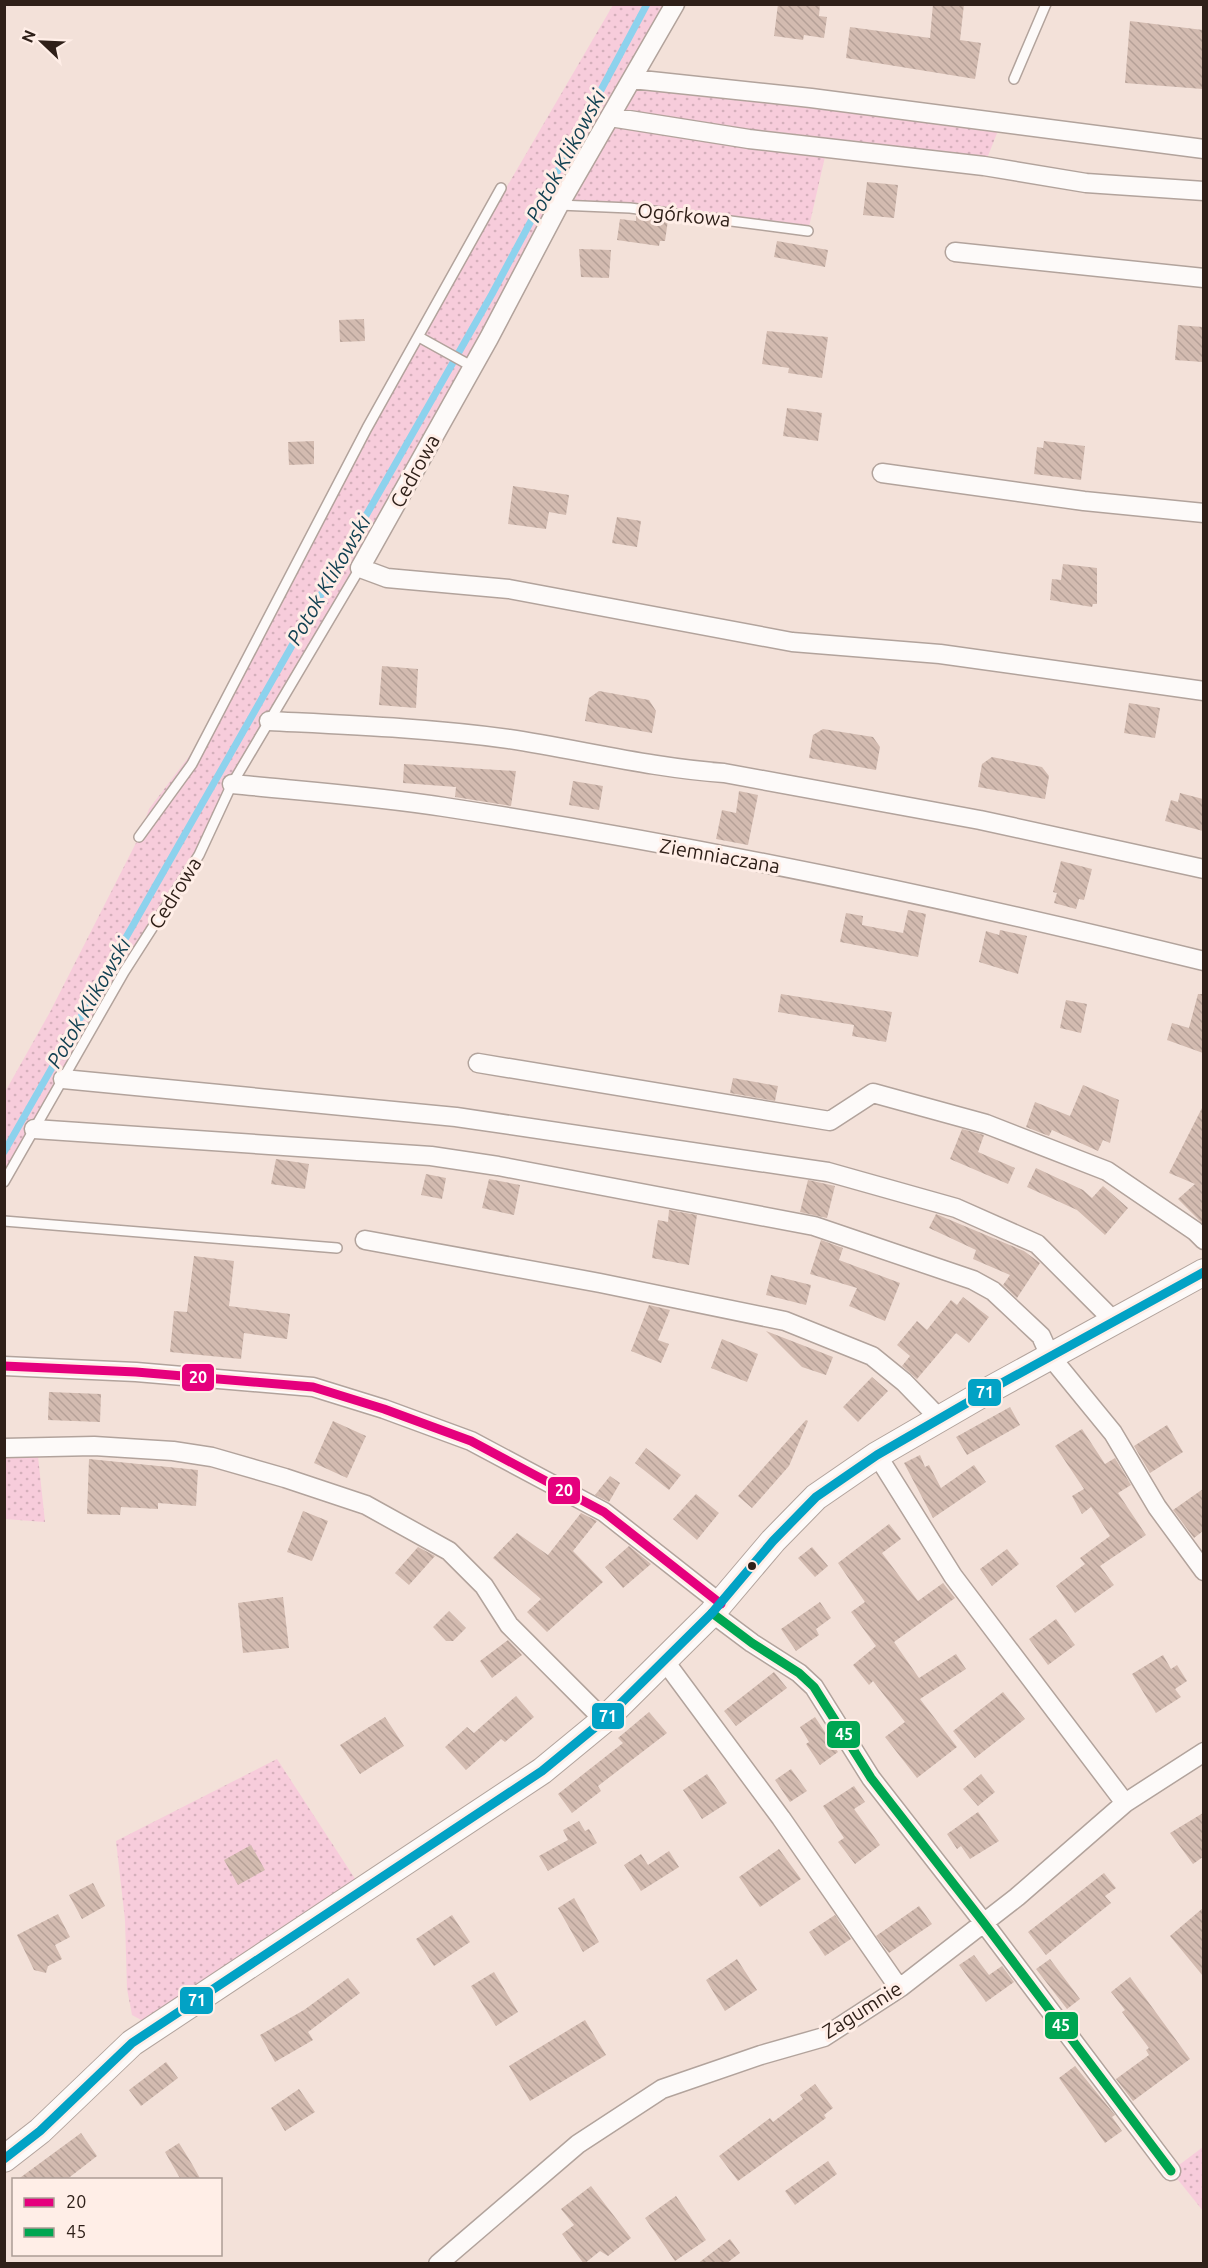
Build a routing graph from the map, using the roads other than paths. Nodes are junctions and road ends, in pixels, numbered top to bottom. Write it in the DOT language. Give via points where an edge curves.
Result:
graph roads {
  1 [pos="675,4"];
  2 [pos="1046,4"];
  3 [pos="632,79"];
  4 [pos="1014,79"];
  5 [pos="610,117"];
  6 [pos="1203,149"];
  7 [pos="501,188"];
  8 [pos="1203,191"];
  9 [pos="559,205"];
  10 [pos="808,231"];
  11 [pos="955,252"];
  12 [pos="1203,278"];
  13 [pos="419,337"];
  14 [pos="473,367"];
  15 [pos="882,473"];
  16 [pos="1203,513"];
  17 [pos="360,568"];
  18 [pos="1203,690"];
  19 [pos="269,721"];
  20 [pos="232,784"];
  21 [pos="139,837"];
  22 [pos="1203,869"];
  23 [pos="1203,961"];
  24 [pos="478,1063"];
  25 [pos="63,1079"];
  26 [pos="34,1129"];
  27 [pos="4,1182"];
  28 [pos="4,1221"];
  29 [pos="366,1240"];
  30 [pos="1203,1240"];
  31 [pos="337,1248"];
  32 [pos="1203,1272"];
  33 [pos="1115,1322"];
  34 [pos="1050,1356"];
  35 [pos="4,1366"];
  36 [pos="940,1419"];
  37 [pos="4,1448"];
  38 [pos="877,1455"];
  39 [pos="1203,1571"];
  40 [pos="716,1609"];
  41 [pos="664,1660"];
  42 [pos="604,1720"];
  43 [pos="1203,1752"];
  44 [pos="1125,1803"];
  45 [pos="984,1923"];
  46 [pos="899,1988"];
  47 [pos="4,2159"];
  48 [pos="1171,2171"];
  49 [pos="438,2264"];
  1 -- 3 [label="street, Cedrowa"];
  2 -- 4 [label="lane"];
  3 -- 5 [label="street, Cedrowa"];
  3 -- 6 [label="street"];
  5 -- 8 [label="street" via="1086,183"];
  5 -- 9 [label="street, Cedrowa"];
  7 -- 13 [label="lane"];
  9 -- 10 [label="lane, Ogórkowa" via="630,208"];
  9 -- 14 [label="street, Cedrowa"];
  11 -- 12 [label="street"];
  13 -- 14 [label="lane"];
  13 -- 21 [label="lane" via="367,428 192,764"];
  14 -- 17 [label="street, Cedrowa"];
  15 -- 16 [label="street"];
  17 -- 18 [label="street" via="387,578 509,589 792,642 940,654"];
  17 -- 19 [label="lane, Cedrowa"];
  19 -- 20 [label="lane, Cedrowa"];
  19 -- 22 [label="street" via="362,724 509,739 683,770 724,773 980,820"];
  20 -- 23 [label="street, Ziemniaczana" via="443,807 836,877 1064,926"];
  20 -- 25 [label="lane, Cedrowa" via="199,855 124,972"];
  24 -- 30 [label="street" via="830,1121 873,1092 986,1124 1107,1171"];
  25 -- 26 [label="lane, Cedrowa"];
  25 -- 33 [label="street" via="456,1117 828,1172 956,1208 1037,1244"];
  26 -- 27 [label="lane, Cedrowa"];
  26 -- 34 [label="street" via="431,1156 620,1187 814,1226 973,1280 993,1292 1041,1336"];
  28 -- 31 [label="lane"];
  29 -- 36 [label="street" via="785,1321 872,1356"];
  32 -- 33 [label="street"];
  33 -- 34 [label="street"];
  34 -- 36 [label="street"];
  34 -- 39 [label="street" via="1113,1433 1157,1507"];
  35 -- 40 [label="street" via="313,1387 384,1408 471,1441 604,1512"];
  36 -- 38 [label="street"];
  37 -- 42 [label="street" via="94,1446 174,1450 212,1457 353,1499 449,1551 484,1586 509,1625"];
  38 -- 40 [label="street" via="816,1497 773,1540"];
  38 -- 44 [label="street" via="953,1576"];
  40 -- 41 [label="street"];
  40 -- 45 [label="street" via="752,1643 799,1673 814,1688 871,1778"];
  41 -- 42 [label="street"];
  41 -- 46 [label="street" via="781,1818"];
  42 -- 47 [label="street" via="543,1771 132,2043 40,2131"];
  43 -- 44 [label="street, Zagumnie"];
  44 -- 45 [label="street, Zagumnie"];
  45 -- 46 [label="street, Zagumnie"];
  45 -- 48 [label="street"];
  46 -- 49 [label="street, Zagumnie" via="824,2037 662,2089 578,2144"];
}
